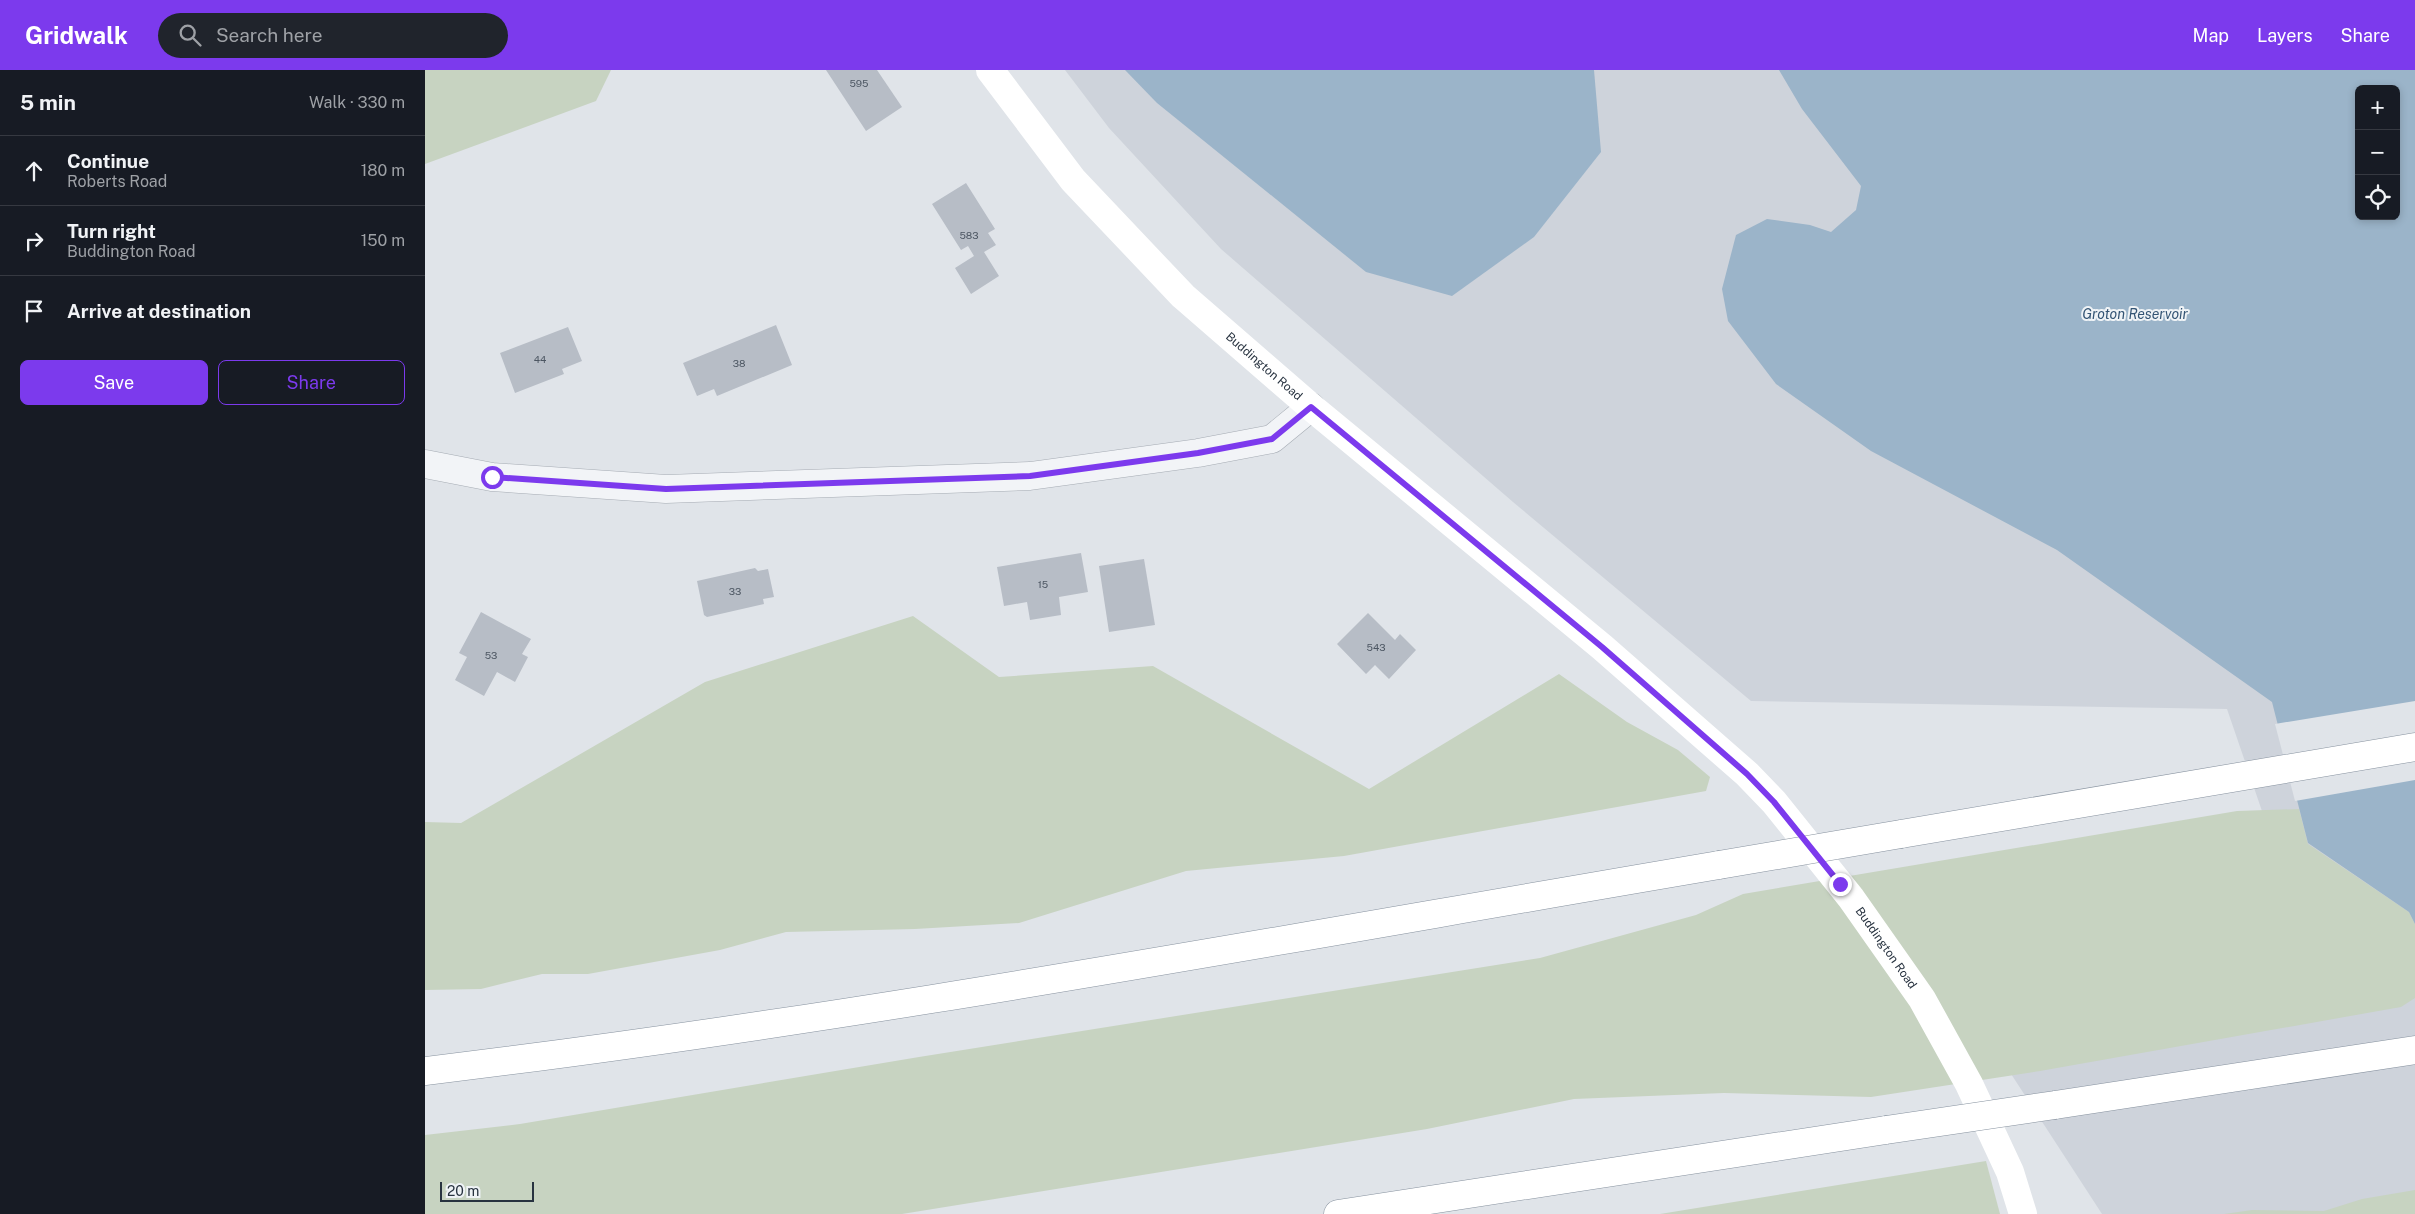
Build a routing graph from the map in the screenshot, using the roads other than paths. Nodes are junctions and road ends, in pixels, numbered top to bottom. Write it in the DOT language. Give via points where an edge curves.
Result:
graph roads {
  1 [pos="990,70"];
  2 [pos="1311,407"];
  3 [pos="425,464"];
  4 [pos="2415,747"];
  5 [pos="2413,1050"];
  6 [pos="425,1071"];
  7 [pos="1337,1214"];
  8 [pos="2023,1214"];
  1 -- 2 [label="main road, Buddington Road" via="1079,186 1183,296"];
  2 -- 3 [label="street" via="1272,439 1198,453 1030,476 666,489 492,477"];
  2 -- 8 [label="main road, Buddington Road" via="1602,647 1747,774 1774,802 1851,898 1922,998 1973,1093 2009,1172"];
  4 -- 6 [label="main road, bridge" via="899,1004 646,1043"];
  5 -- 7 [label="main road, bridge"];
}
